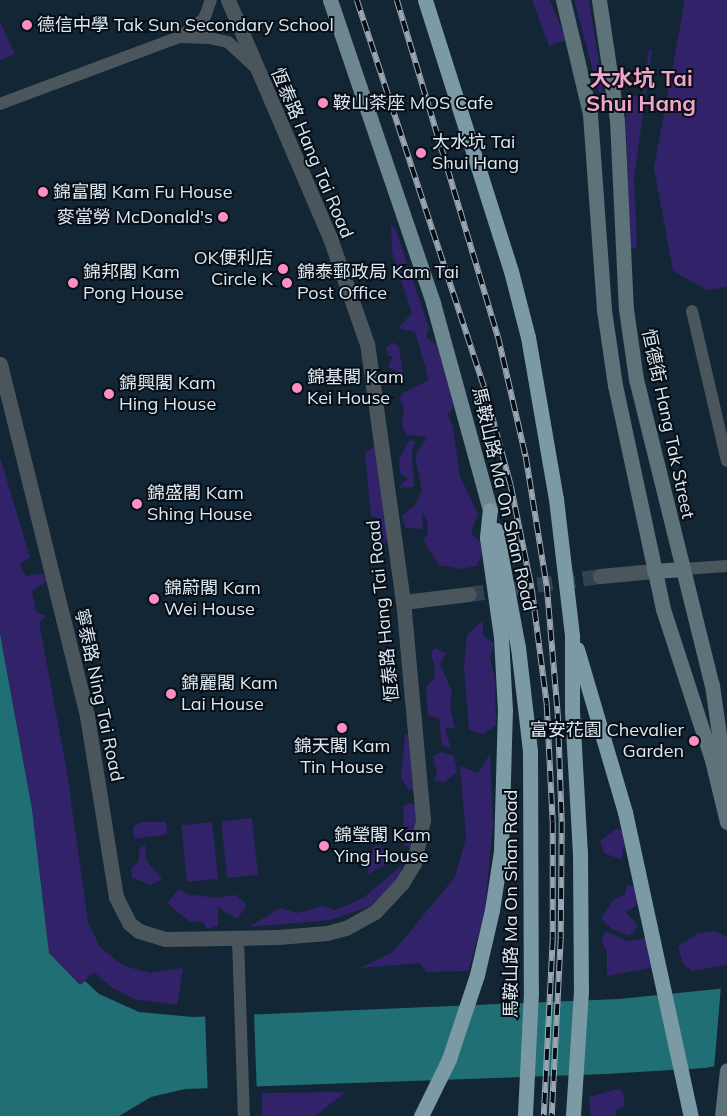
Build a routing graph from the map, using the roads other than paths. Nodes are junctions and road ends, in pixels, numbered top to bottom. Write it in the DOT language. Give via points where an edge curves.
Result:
graph roads {
  1 [pos="211,0"];
  2 [pos="228,0"];
  3 [pos="330,0"];
  4 [pos="425,0"];
  5 [pos="563,0"];
  6 [pos="599,0"];
  7 [pos="179,37"];
  8 [pos="254,66"];
  9 [pos="0,104"];
  10 [pos="692,311"];
  11 [pos="0,364"];
  12 [pos="727,461"];
  13 [pos="490,510"];
  14 [pos="727,566"];
  15 [pos="683,569"];
  16 [pos="654,572"];
  17 [pos="600,576"];
  18 [pos="469,594"];
  19 [pos="402,602"];
  20 [pos="572,636"];
  21 [pos="726,822"];
  22 [pos="727,827"];
  23 [pos="238,939"];
  24 [pos="727,1070"];
  25 [pos="573,1108"];
  26 [pos="244,1116"];
  27 [pos="421,1116"];
  28 [pos="525,1116"];
  29 [pos="691,1116"];
  30 [pos="722,1116"];
  1 -- 7 [label="street" via="204,19"];
  2 -- 8 [label="street, 恆泰路 Hang Tai Road"];
  3 -- 13 [label="main road, 馬鞍山路 Ma On Shan Road" via="433,303"];
  4 -- 20 [label="highway" via="493,205 528,337 556,499"];
  5 -- 16 [label="main road" via="589,104 608,348"];
  6 -- 15 [label="main road, 恒德街 Hang Tak Street" via="613,82 630,339 641,402"];
  7 -- 8 [label="street" via="228,42"];
  7 -- 9 [label="street"];
  8 -- 19 [label="street, 恆泰路 Hang Tai Road" via="330,238 367,344"];
  10 -- 12 [label="street"];
  11 -- 23 [label="street, 寧泰路 Ning Tai Road" via="85,706 116,897 129,923 151,937"];
  13 -- 27 [label="highway" via="487,537 502,637 506,730 504,815 492,910 461,1027"];
  13 -- 28 [label="highway, 馬鞍山路 Ma On Shan Road" via="514,623 530,751 531,974"];
  14 -- 15 [label="street"];
  15 -- 16 [label="main road"];
  15 -- 21 [label="main road, 恒德街 Hang Tak Street" via="719,720"];
  16 -- 17 [label="street"];
  16 -- 21 [label="main road" via="712,760"];
  18 -- 19 [label="street"];
  19 -- 23 [label="street, 恆泰路 Hang Tai Road" via="423,807 422,834 414,863 389,899 375,912 346,928 305,936"];
  20 -- 25 [label="highway" via="582,974"];
  20 -- 29 [label="highway" via="600,720 644,894"];
  21 -- 22 [label="main road"];
  23 -- 26 [label="street"];
  24 -- 30 [label="main road"];
}
